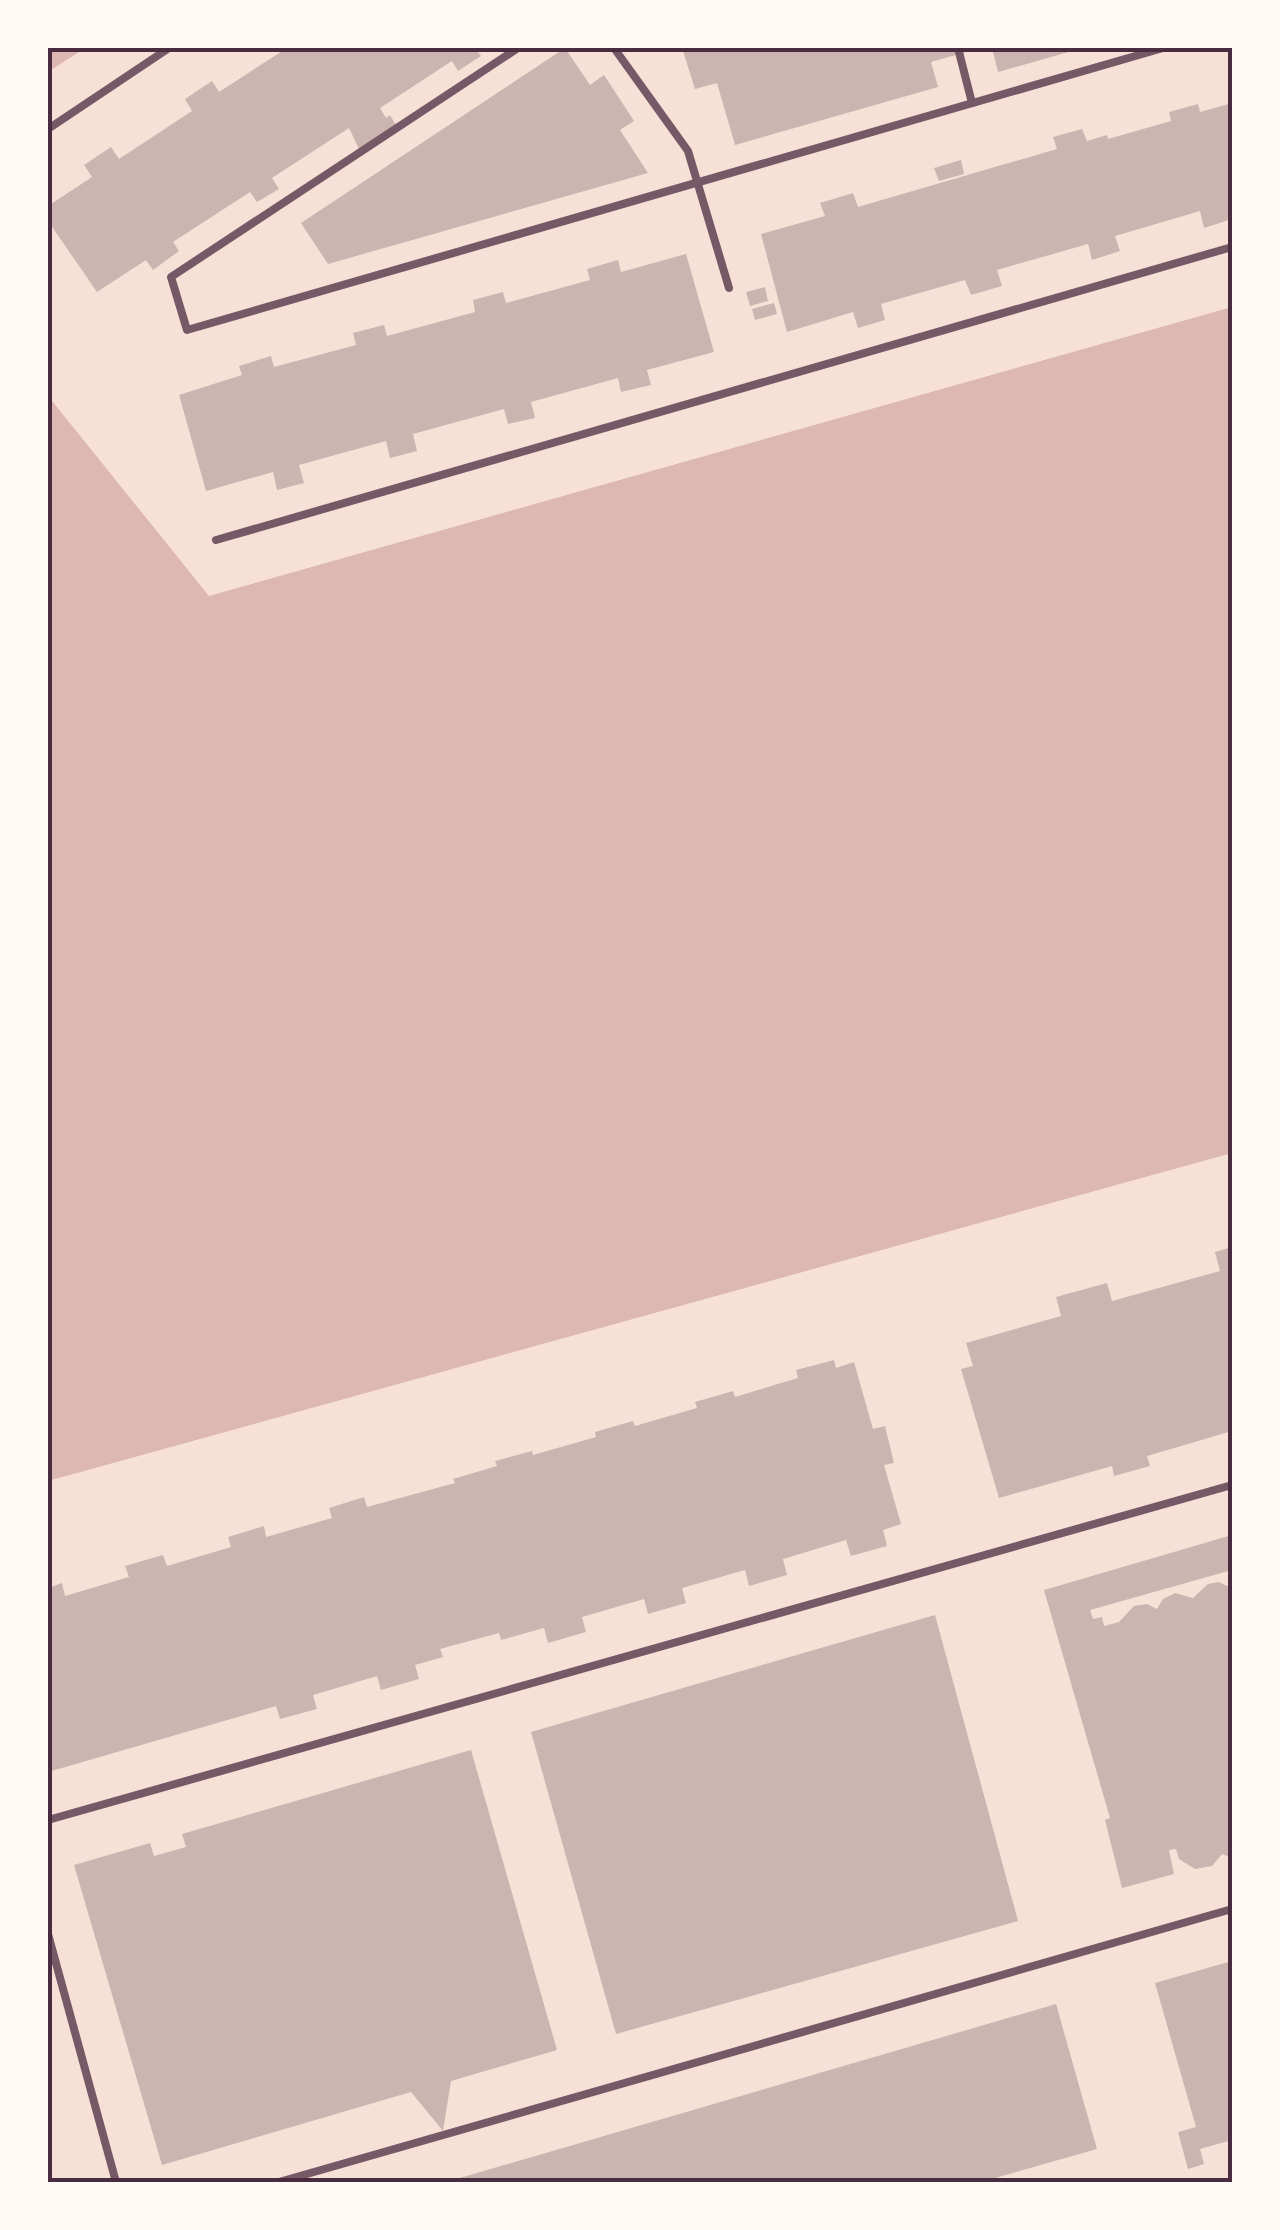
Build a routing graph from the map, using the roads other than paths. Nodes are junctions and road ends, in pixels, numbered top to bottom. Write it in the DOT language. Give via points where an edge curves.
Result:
graph roads {
  1 [pos="169,48"];
  2 [pos="518,48"];
  3 [pos="614,48"];
  4 [pos="958,48"];
  5 [pos="1163,48"];
  6 [pos="972,103"];
  7 [pos="48,128"];
  8 [pos="698,182"];
  9 [pos="1232,247"];
  10 [pos="729,288"];
  11 [pos="216,540"];
  12 [pos="1232,1485"];
  13 [pos="48,1820"];
  14 [pos="1232,1909"];
  15 [pos="48,1934"];
  16 [pos="116,2182"];
  17 [pos="278,2182"];
  1 -- 7 [label="lane"];
  2 -- 8 [label="lane" via="171,277 188,330"];
  3 -- 8 [label="lane" via="688,151"];
  4 -- 6 [label="lane"];
  5 -- 6 [label="lane"];
  6 -- 8 [label="lane"];
  8 -- 10 [label="lane"];
  9 -- 11 [label="lane"];
  12 -- 13 [label="lane"];
  14 -- 17 [label="lane"];
  15 -- 16 [label="lane"];
}
